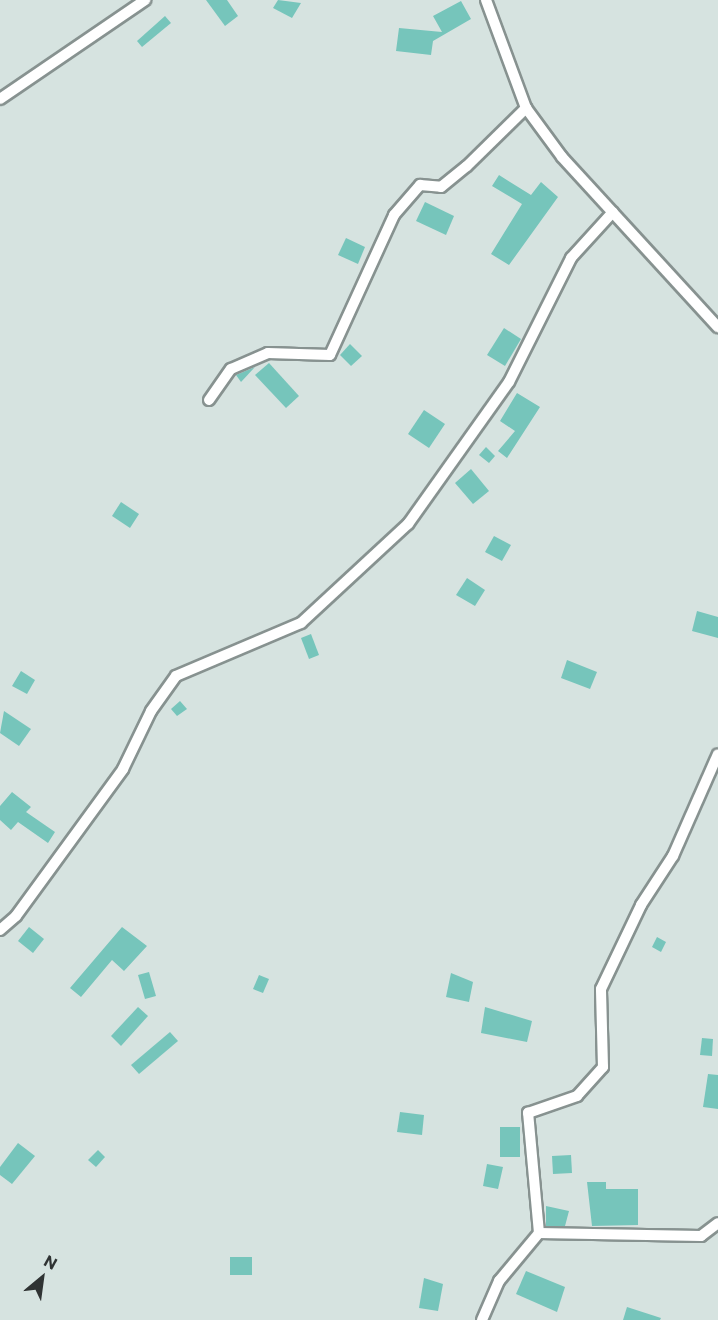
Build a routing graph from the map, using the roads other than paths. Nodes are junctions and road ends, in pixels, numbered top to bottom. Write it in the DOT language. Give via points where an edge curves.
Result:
graph roads {
  1 [pos="145,0"];
  2 [pos="486,0"];
  3 [pos="0,99"];
  4 [pos="526,108"];
  5 [pos="614,212"];
  6 [pos="718,327"];
  7 [pos="208,399"];
  8 [pos="718,754"];
  9 [pos="0,930"];
  10 [pos="718,1223"];
  11 [pos="539,1233"];
  12 [pos="483,1320"];
  1 -- 3 [label="street"];
  2 -- 4 [label="street"];
  4 -- 5 [label="street"];
  4 -- 7 [label="street" via="467,166 441,187 420,185 394,215 330,355 268,353 231,369"];
  5 -- 6 [label="street"];
  5 -- 9 [label="street" via="571,258 509,382 408,524 301,623 176,676 151,711 123,770 16,915"];
  8 -- 11 [label="street" via="673,856 641,905 601,989 603,1067 577,1096 528,1113"];
  10 -- 11 [label="street" via="701,1236"];
  11 -- 12 [label="street" via="499,1281"];
}
